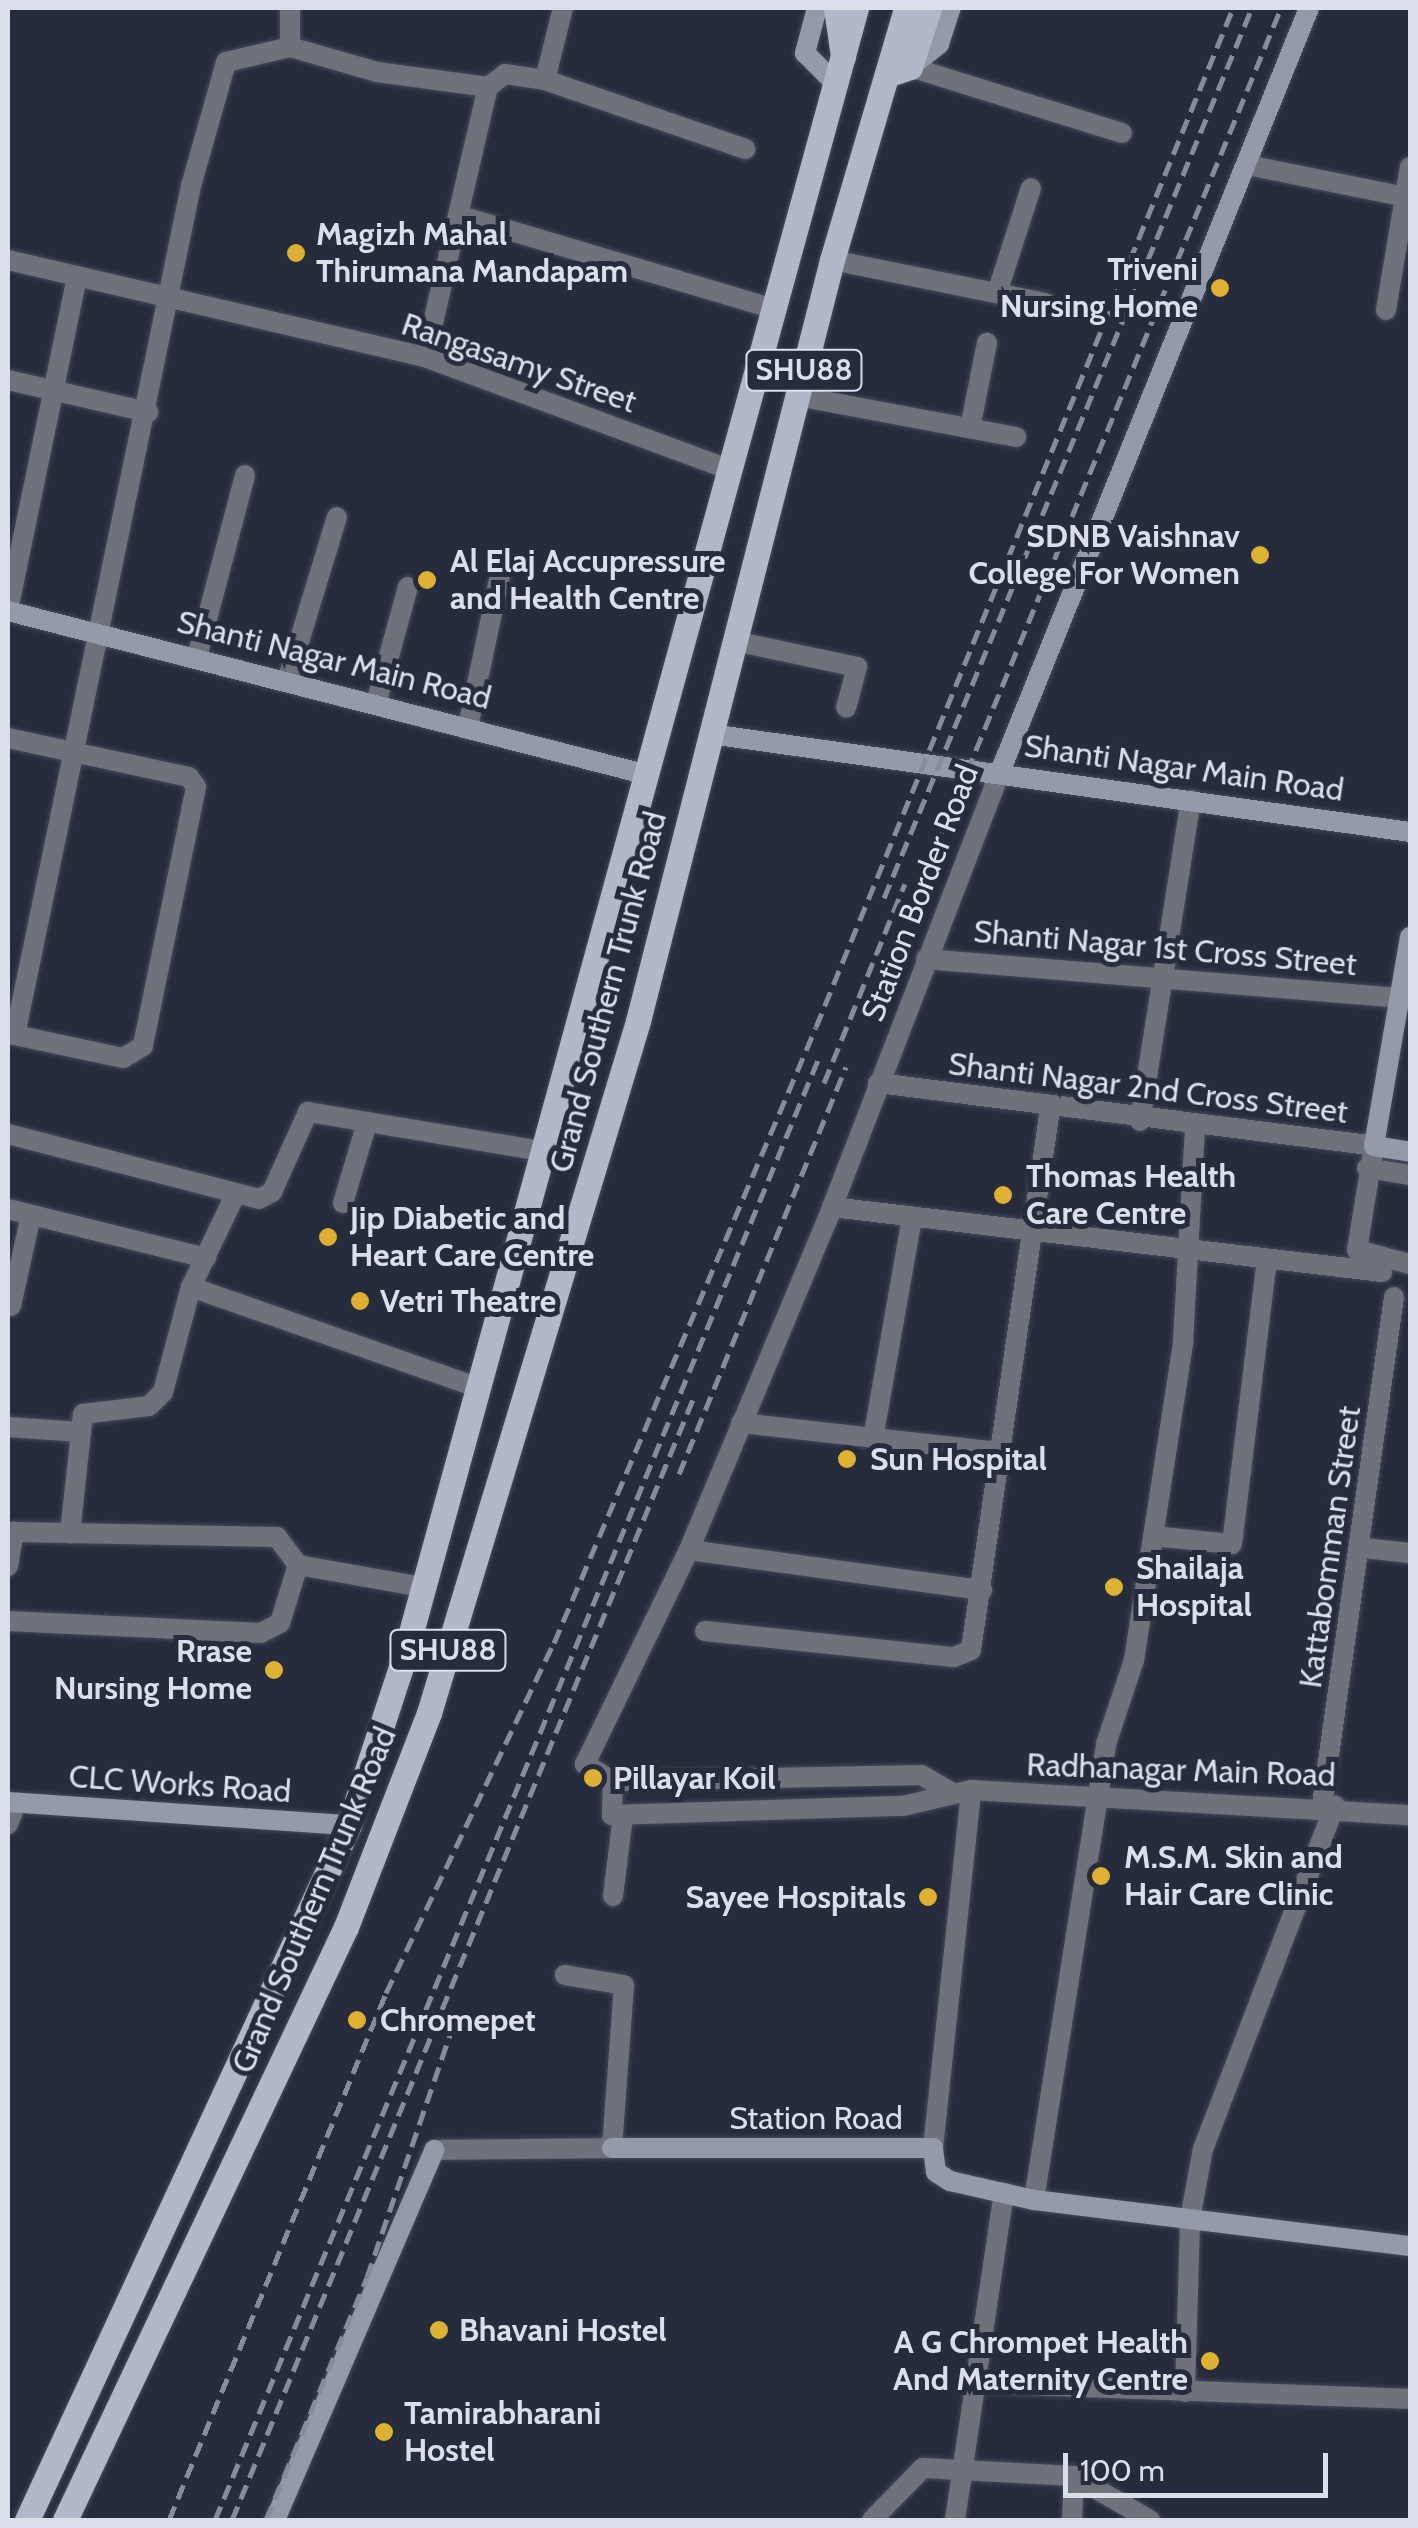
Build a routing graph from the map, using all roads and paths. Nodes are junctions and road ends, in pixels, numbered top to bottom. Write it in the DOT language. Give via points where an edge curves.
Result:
graph roads {
  1 [pos="290,8"];
  2 [pos="563,8"];
  3 [pos="817,8"];
  4 [pos="836,8"];
  5 [pos="856,8"];
  6 [pos="906,8"];
  7 [pos="930,8"];
  8 [pos="951,8"];
  9 [pos="1309,8"];
  10 [pos="290,47"];
  11 [pos="843,56"];
  12 [pos="900,70"];
  13 [pos="545,80"];
  14 [pos="837,85"];
  15 [pos="488,87"];
  16 [pos="1122,133"];
  17 [pos="744,149"];
  18 [pos="1252,166"];
  19 [pos="1410,167"];
  20 [pos="1031,188"];
  21 [pos="1405,197"];
  22 [pos="464,216"];
  23 [pos="8,260"];
  24 [pos="832,260"];
  25 [pos="76,276"];
  26 [pos="997,293"];
  27 [pos="170,299"];
  28 [pos="1046,303"];
  29 [pos="770,308"];
  30 [pos="1386,310"];
  31 [pos="986,343"];
  32 [pos="425,357"];
  33 [pos="8,380"];
  34 [pos="54,391"];
  35 [pos="797,396"];
  36 [pos="148,412"];
  37 [pos="970,428"];
  38 [pos="1016,437"];
  39 [pos="727,469"];
  40 [pos="245,475"];
  41 [pos="337,517"];
  42 [pos="502,565"];
  43 [pos="408,587"];
  44 [pos="8,610"];
  45 [pos="100,633"];
  46 [pos="734,642"];
  47 [pos="197,657"];
  48 [pos="288,678"];
  49 [pos="377,700"];
  50 [pos="846,708"];
  51 [pos="468,722"];
  52 [pos="710,734"];
  53 [pos="8,738"];
  54 [pos="74,752"];
  55 [pos="1000,772"];
  56 [pos="644,774"];
  57 [pos="1191,800"];
  58 [pos="1410,832"];
  59 [pos="1410,937"];
  60 [pos="926,959"];
  61 [pos="1165,975"];
  62 [pos="1405,998"];
  63 [pos="11,1034"];
  64 [pos="878,1084"];
  65 [pos="1050,1109"];
  66 [pos="1140,1121"];
  67 [pos="366,1126"];
  68 [pos="1195,1128"];
  69 [pos="8,1134"];
  70 [pos="1374,1146"];
  71 [pos="541,1151"];
  72 [pos="1410,1152"];
  73 [pos="1368,1168"];
  74 [pos="1410,1175"];
  75 [pos="235,1195"];
  76 [pos="343,1203"];
  77 [pos="832,1207"];
  78 [pos="8,1209"];
  79 [pos="31,1215"];
  80 [pos="912,1217"];
  81 [pos="1032,1232"];
  82 [pos="1182,1251"];
  83 [pos="206,1258"];
  84 [pos="1268,1260"];
  85 [pos="1410,1264"];
  86 [pos="1382,1272"];
  87 [pos="192,1287"];
  88 [pos="1394,1298"];
  89 [pos="10,1306"];
  90 [pos="476,1387"];
  91 [pos="741,1423"];
  92 [pos="8,1427"];
  93 [pos="81,1432"];
  94 [pos="873,1439"];
  95 [pos="999,1452"];
  96 [pos="70,1533"];
  97 [pos="1153,1536"];
  98 [pos="1364,1548"];
  99 [pos="688,1550"];
  100 [pos="1410,1553"];
  101 [pos="8,1566"];
  102 [pos="298,1566"];
  103 [pos="423,1587"];
  104 [pos="982,1590"];
  105 [pos="8,1621"];
  106 [pos="705,1630"];
  107 [pos="613,1780"];
  108 [pos="971,1790"];
  109 [pos="949,1791"];
  110 [pos="1098,1800"];
  111 [pos="12,1802"];
  112 [pos="1329,1804"];
  113 [pos="1410,1815"];
  114 [pos="623,1816"];
  115 [pos="8,1824"];
  116 [pos="349,1825"];
  117 [pos="613,1896"];
  118 [pos="565,1975"];
  119 [pos="612,2148"];
  120 [pos="933,2148"];
  121 [pos="1004,2193"];
  122 [pos="1034,2200"];
  123 [pos="1190,2219"];
  124 [pos="1410,2246"];
  125 [pos="976,2382"];
  126 [pos="1185,2392"];
  127 [pos="1410,2399"];
  128 [pos="960,2470"];
  129 [pos="1074,2476"];
  130 [pos="27,2520"];
  131 [pos="65,2520"];
  132 [pos="276,2520"];
  133 [pos="872,2520"];
  134 [pos="954,2520"];
  135 [pos="1072,2520"];
  136 [pos="1150,2520"];
  1 -- 10 [label="street"];
  2 -- 13 [label="street"];
  3 -- 14 [label="street" via="805,54"];
  4 -- 11 [label="main road"];
  5 -- 11 [label="main road, Grand Southern Trunk Road / SHU88"];
  6 -- 12 [label="main road, Grand Southern Trunk Road / SHU88"];
  7 -- 12 [label="main road"];
  8 -- 12 [label="street" via="939,44"];
  9 -- 18 [label="street, Station Border Road"];
  10 -- 15 [label="street"];
  10 -- 27 [label="street" via="226,62"];
  11 -- 14 [label="main road, Grand Southern Trunk Road / SHU88"];
  12 -- 16 [label="street"];
  12 -- 24 [label="main road, Grand Southern Trunk Road / SHU88"];
  13 -- 15 [label="street" via="505,74"];
  13 -- 17 [label="street"];
  14 -- 29 [label="main road, Grand Southern Trunk Road / SHU88"];
  15 -- 22 [label="street"];
  18 -- 21 [label="street"];
  18 -- 55 [label="street, Station Border Road"];
  19 -- 21 [label="street"];
  20 -- 26 [label="street"];
  21 -- 30 [label="street"];
  22 -- 29 [label="street"];
  22 -- 32 [label="street"];
  23 -- 25 [label="street, Rangasamy Street"];
  24 -- 26 [label="street"];
  24 -- 35 [label="main road, Grand Southern Trunk Road / SHU88"];
  25 -- 27 [label="street, Rangasamy Street"];
  25 -- 34 [label="street"];
  26 -- 28 [label="street"];
  27 -- 32 [label="street, Rangasamy Street"];
  27 -- 36 [label="street"];
  29 -- 39 [label="main road, Grand Southern Trunk Road / SHU88"];
  31 -- 37 [label="street"];
  32 -- 39 [label="street, Rangasamy Street"];
  33 -- 34 [label="street"];
  34 -- 36 [label="street"];
  34 -- 44 [label="street"];
  35 -- 37 [label="street"];
  35 -- 46 [label="main road, Grand Southern Trunk Road / SHU88"];
  36 -- 45 [label="street"];
  37 -- 38 [label="street"];
  39 -- 56 [label="main road, Grand Southern Trunk Road / SHU88"];
  40 -- 47 [label="street"];
  41 -- 48 [label="street"];
  42 -- 51 [label="street"];
  43 -- 49 [label="street"];
  44 -- 45 [label="street, Shanti Nagar Main Road"];
  45 -- 47 [label="street, Shanti Nagar Main Road"];
  45 -- 54 [label="street"];
  46 -- 50 [label="street" via="856,667"];
  46 -- 52 [label="main road, Grand Southern Trunk Road / SHU88"];
  47 -- 48 [label="street, Shanti Nagar Main Road"];
  48 -- 49 [label="street, Shanti Nagar Main Road"];
  49 -- 51 [label="street, Shanti Nagar Main Road"];
  51 -- 56 [label="street, Shanti Nagar Main Road"];
  52 -- 55 [label="street, Shanti Nagar Main Road"];
  52 -- 131 [label="main road, Grand Southern Trunk Road / SHU88" via="633,1038 429,1713 346,1927"];
  53 -- 54 [label="street"];
  54 -- 63 [label="street"];
  54 -- 63 [label="street" via="189,777 196,787 180,891 133,1056"];
  55 -- 57 [label="street, Shanti Nagar Main Road"];
  55 -- 60 [label="street, Station Border Road"];
  56 -- 71 [label="main road, Grand Southern Trunk Road / SHU88"];
  57 -- 58 [label="street, Shanti Nagar Main Road"];
  57 -- 61 [label="street"];
  59 -- 62 [label="street"];
  60 -- 61 [label="street, Shanti Nagar 1st Cross Street"];
  60 -- 64 [label="street, Station Border Road"];
  61 -- 62 [label="street, Shanti Nagar 1st Cross Street"];
  61 -- 66 [label="street"];
  62 -- 70 [label="street"];
  64 -- 65 [label="street, Shanti Nagar 2nd Cross Street"];
  64 -- 77 [label="street, Station Border Road"];
  65 -- 66 [label="street, Shanti Nagar 2nd Cross Street"];
  65 -- 81 [label="street"];
  66 -- 68 [label="street, Shanti Nagar 2nd Cross Street"];
  67 -- 71 [label="street" via="448,1130"];
  67 -- 75 [label="street" via="308,1112 272,1192"];
  67 -- 76 [label="street"];
  68 -- 70 [label="street, Shanti Nagar 2nd Cross Street"];
  68 -- 82 [label="street"];
  69 -- 75 [label="street"];
  70 -- 72 [label="street, Shanti Nagar 2nd Cross Street"];
  70 -- 73 [label="street"];
  71 -- 90 [label="main road, Grand Southern Trunk Road / SHU88"];
  73 -- 74 [label="street"];
  73 -- 85 [label="street" via="1357,1250"];
  75 -- 83 [label="street"];
  77 -- 80 [label="street"];
  77 -- 91 [label="street, Station Border Road"];
  78 -- 79 [label="street"];
  79 -- 83 [label="street"];
  79 -- 89 [label="street"];
  80 -- 81 [label="street"];
  80 -- 94 [label="street"];
  81 -- 82 [label="street"];
  81 -- 95 [label="street"];
  82 -- 84 [label="street"];
  82 -- 97 [label="street" via="1184,1342"];
  83 -- 87 [label="street"];
  84 -- 86 [label="street"];
  84 -- 97 [label="street" via="1232,1544"];
  87 -- 90 [label="street"];
  87 -- 93 [label="street" via="162,1392 149,1406 83,1414"];
  88 -- 98 [label="street, Kattabomman Street"];
  90 -- 103 [label="main road, Grand Southern Trunk Road / SHU88"];
  91 -- 94 [label="street"];
  91 -- 99 [label="street, Station Border Road"];
  92 -- 93 [label="street"];
  93 -- 96 [label="street"];
  94 -- 95 [label="street"];
  95 -- 104 [label="street"];
  96 -- 101 [label="street" via="14,1532"];
  96 -- 102 [label="street" via="277,1536"];
  97 -- 110 [label="street"];
  98 -- 100 [label="street"];
  98 -- 112 [label="street, Kattabomman Street"];
  99 -- 104 [label="street"];
  99 -- 107 [label="street, Station Border Road" via="585,1764"];
  102 -- 103 [label="street"];
  102 -- 105 [label="street" via="280,1623 261,1633"];
  103 -- 116 [label="main road, Grand Southern Trunk Road / SHU88"];
  104 -- 106 [label="street" via="964,1656"];
  107 -- 109 [label="street" via="921,1775"];
  107 -- 114 [label="street" via="612,1815"];
  108 -- 109 [label="street, Radhanagar Main Road"];
  108 -- 110 [label="street, Radhanagar Main Road"];
  108 -- 120 [label="street"];
  109 -- 114 [label="street" via="903,1806"];
  110 -- 112 [label="street, Radhanagar Main Road"];
  110 -- 122 [label="street"];
  111 -- 115 [label="street"];
  111 -- 116 [label="street, CLC Works Road"];
  112 -- 113 [label="street, Radhanagar Main Road"];
  112 -- 123 [label="street, Kattabomman Street" via="1203,2149"];
  114 -- 117 [label="street"];
  116 -- 130 [label="main road, Grand Southern Trunk Road / SHU88"];
  118 -- 119 [label="street" via="624,1985"];
  119 -- 120 [label="street, Station Road"];
  119 -- 132 [label="street, Station Road" via="434,2150"];
  120 -- 121 [label="street, Station Road" via="936,2172 950,2181"];
  121 -- 122 [label="street, Station Road"];
  121 -- 125 [label="street"];
  122 -- 123 [label="street, Station Road"];
  123 -- 124 [label="street, Station Road"];
  123 -- 126 [label="street, Kattabomman Street"];
  125 -- 126 [label="street"];
  125 -- 128 [label="street"];
  126 -- 127 [label="street"];
  128 -- 129 [label="street"];
  128 -- 133 [label="street" via="923,2468"];
  128 -- 134 [label="street"];
  129 -- 135 [label="street"];
  129 -- 136 [label="street"];
}
